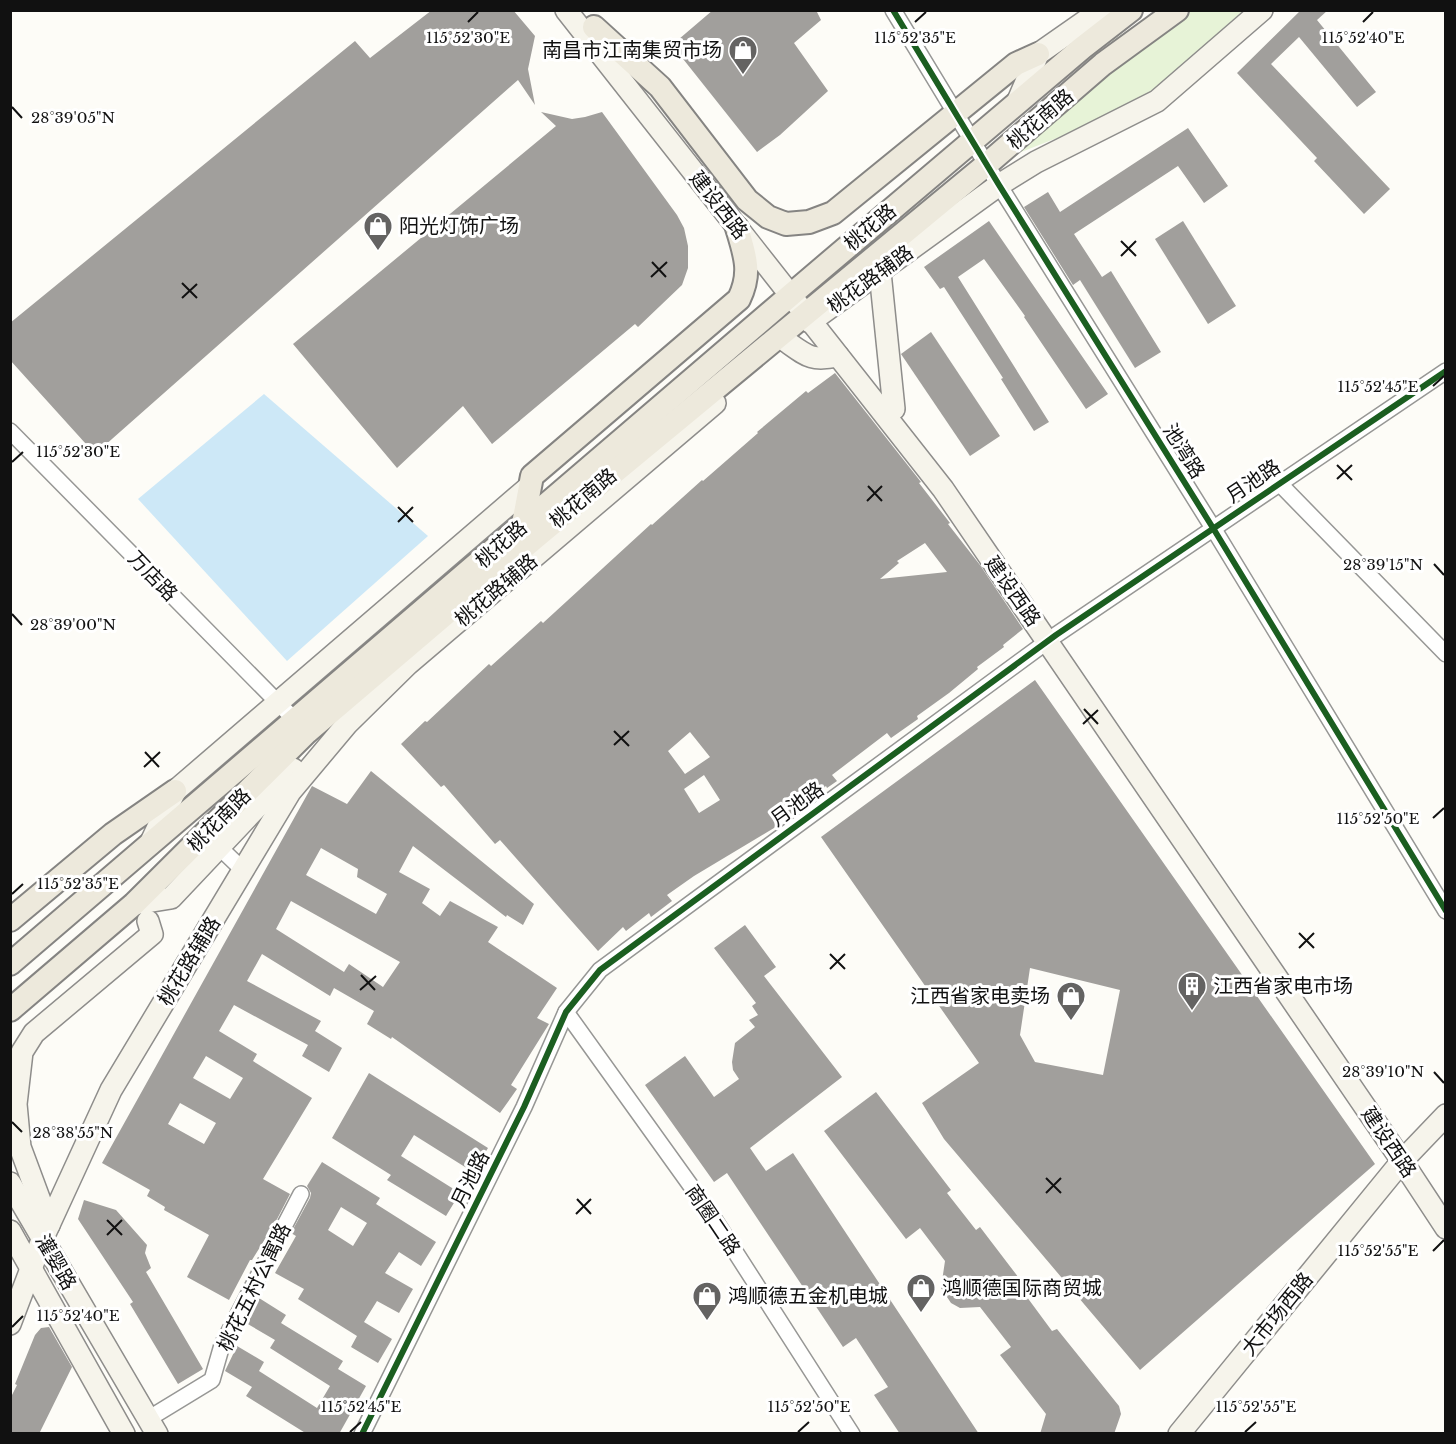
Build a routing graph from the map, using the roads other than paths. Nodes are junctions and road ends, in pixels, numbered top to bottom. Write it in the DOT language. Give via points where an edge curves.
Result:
graph roads {
  1 [pos="566,10"];
  2 [pos="893,10"];
  3 [pos="1101,10"];
  4 [pos="1131,10"];
  5 [pos="1177,10"];
  6 [pos="1262,10"];
  7 [pos="587,19"];
  8 [pos="1038,54"];
  9 [pos="1017,103"];
  10 [pos="955,113"];
  11 [pos="972,141"];
  12 [pos="987,165"];
  13 [pos="999,185"];
  14 [pos="737,228"];
  15 [pos="880,272"];
  16 [pos="795,292"];
  17 [pos="813,315"];
  18 [pos="787,342"];
  19 [pos="838,356"];
  20 [pos="1446,371"];
  21 [pos="894,409"];
  22 [pos="10,431"];
  23 [pos="1280,483"];
  24 [pos="530,486"];
  25 [pos="1212,528"];
  26 [pos="530,531"];
  27 [pos="1052,638"];
  28 [pos="1446,654"];
  29 [pos="278,703"];
  30 [pos="295,720"];
  31 [pos="175,791"];
  32 [pos="150,844"];
  33 [pos="219,847"];
  34 [pos="243,870"];
  35 [pos="1446,910"];
  36 [pos="141,913"];
  37 [pos="10,920"];
  38 [pos="10,964"];
  39 [pos="10,1010"];
  40 [pos="566,1012"];
  41 [pos="1446,1115"];
  42 [pos="1406,1157"];
  43 [pos="10,1183"];
  44 [pos="301,1194"];
  45 [pos="1446,1208"];
  46 [pos="1446,1228"];
  47 [pos="10,1231"];
  48 [pos="46,1232"];
  49 [pos="32,1268"];
  50 [pos="10,1324"];
  51 [pos="152,1426"];
  52 [pos="124,1434"];
  53 [pos="362,1434"];
  54 [pos="852,1434"];
  55 [pos="1179,1434"];
  1 -- 14 [label="main road, 建设西路"];
  2 -- 10 [label="street, 池湾路"];
  3 -- 8 [label="main road"];
  4 -- 9 [label="main road, 桃花路"];
  5 -- 12 [label="main road, 桃花南路" via="1103,64"];
  6 -- 13 [label="main road, 桃花路辅路" via="1157,101"];
  7 -- 10 [label="main road" via="660,87 747,200 786,224 809,222 833,213"];
  7 -- 16 [label="main road, 建设西路"];
  8 -- 9 [label="main road"];
  8 -- 10 [label="main road" via="1016,64"];
  9 -- 11 [label="main road, 桃花路"];
  10 -- 11 [label="street, 池湾路"];
  11 -- 12 [label="street, 池湾路"];
  11 -- 16 [label="main road, 桃花路"];
  12 -- 13 [label="street, 池湾路"];
  12 -- 17 [label="main road, 桃花南路"];
  13 -- 15 [label="main road, 桃花路辅路"];
  13 -- 25 [label="street, 池湾路"];
  14 -- 16 [label="main road, 建设西路"];
  14 -- 24 [label="main road" via="748,262 739,299 532,476"];
  15 -- 17 [label="main road, 桃花路辅路"];
  15 -- 21 [label="main road"];
  16 -- 17 [label="main road, 建设西路"];
  16 -- 26 [label="main road, 桃花路"];
  17 -- 18 [label="main road, 桃花路辅路"];
  17 -- 19 [label="main road, 建设西路"];
  17 -- 21 [label="main road, 建设西路"];
  17 -- 26 [label="main road, 桃花南路"];
  18 -- 19 [label="main road" via="819,359"];
  18 -- 34 [label="main road, 桃花路辅路" via="408,664 347,724 290,792"];
  19 -- 27 [label="main road, 建设西路" via="943,489"];
  20 -- 23 [label="street, 月池路"];
  21 -- 27 [label="main road, 建设西路" via="952,483"];
  22 -- 29 [label="street, 万店路"];
  23 -- 25 [label="street, 月池路"];
  23 -- 28 [label="street"];
  24 -- 26 [label="main road"];
  24 -- 29 [label="main road"];
  25 -- 27 [label="street, 月池路"];
  25 -- 35 [label="street, 池湾路"];
  26 -- 30 [label="main road, 桃花路"];
  26 -- 33 [label="main road"];
  26 -- 36 [label="main road, 桃花南路" via="307,732"];
  27 -- 40 [label="street, 月池路" via="600,970"];
  27 -- 42 [label="main road, 建设西路"];
  29 -- 30 [label="street, 万店路"];
  29 -- 31 [label="main road"];
  30 -- 32 [label="main road, 桃花路"];
  31 -- 32 [label="main road"];
  31 -- 37 [label="main road" via="112,834"];
  32 -- 38 [label="main road, 桃花路"];
  33 -- 34 [label="street"];
  33 -- 36 [label="main road" via="171,898"];
  34 -- 48 [label="main road, 桃花路辅路" via="111,1090"];
  36 -- 39 [label="main road, 桃花南路"];
  36 -- 48 [label="main road" via="152,934 34,1033 22,1052 16,1104 20,1147"];
  40 -- 53 [label="street, 月池路" via="524,1107"];
  40 -- 54 [label="street, 商圈二路" via="711,1214"];
  41 -- 42 [label="main road, 大市场西路"];
  42 -- 45 [label="main road, 建设西路"];
  42 -- 46 [label="main road, 建设西路"];
  42 -- 55 [label="main road, 大市场西路"];
  43 -- 48 [label="main road, 灌婴路"];
  44 -- 51 [label="street, 桃花五村公寓路" via="222,1346 212,1380"];
  47 -- 49 [label="main road, 灌婴路"];
  48 -- 49 [label="main road, 桃花路辅路"];
  48 -- 51 [label="main road, 灌婴路"];
  49 -- 50 [label="main road, 桃花路辅路"];
  49 -- 52 [label="main road, 灌婴路"];
}
